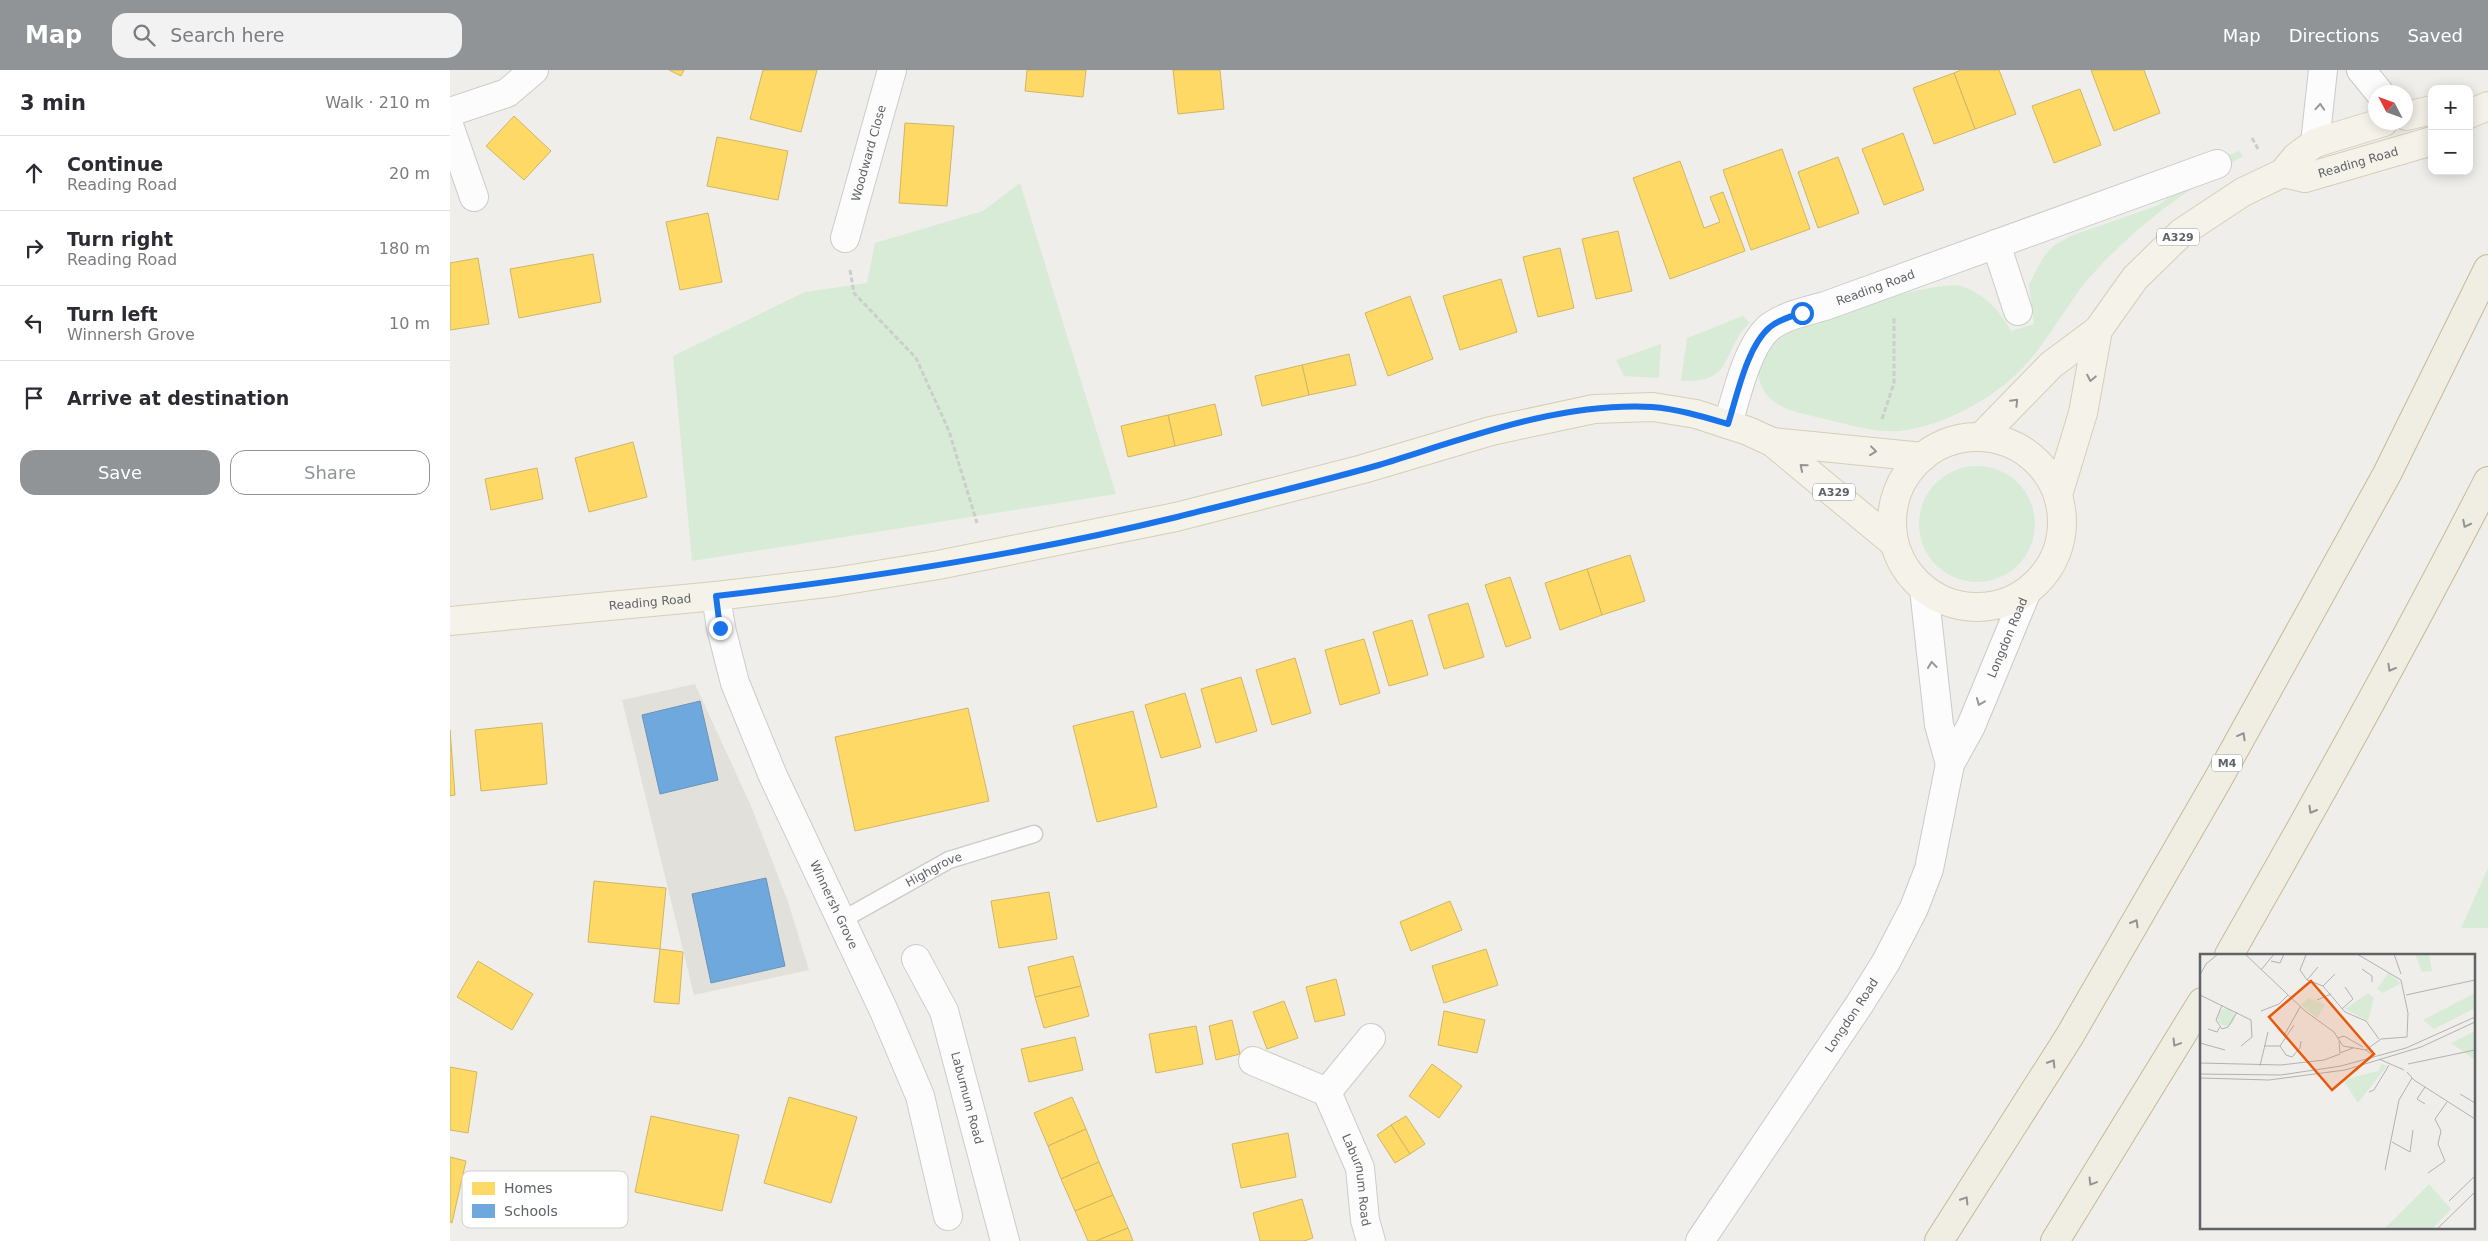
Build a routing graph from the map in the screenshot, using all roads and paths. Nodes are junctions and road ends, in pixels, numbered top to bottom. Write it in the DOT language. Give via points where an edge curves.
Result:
graph roads {
  1 [pos="534,70"];
  2 [pos="892,70"];
  3 [pos="2323,70"];
  4 [pos="2362,70"];
  5 [pos="2374,85"];
  6 [pos="450,112"];
  7 [pos="2368,127"];
  8 [pos="450,128"];
  9 [pos="2428,142"];
  10 [pos="2315,143"];
  11 [pos="2217,164"];
  12 [pos="2283,173"];
  13 [pos="474,197"];
  14 [pos="844,238"];
  15 [pos="1996,244"];
  16 [pos="2488,269"];
  17 [pos="2018,311"];
  18 [pos="1894,312"];
  19 [pos="2098,330"];
  20 [pos="1728,424"];
  21 [pos="1879,427"];
  22 [pos="1981,437"];
  23 [pos="1772,442"];
  24 [pos="1923,457"];
  25 [pos="2488,481"];
  26 [pos="2058,495"];
  27 [pos="980,531"];
  28 [pos="1894,543"];
  29 [pos="1924,589"];
  30 [pos="2026,593"];
  31 [pos="716,596"];
  32 [pos="450,621"];
  33 [pos="1950,764"];
  34 [pos="1034,834"];
  35 [pos="842,920"];
  36 [pos="2230,954"];
  37 [pos="916,959"];
  38 [pos="2200,1005"];
  39 [pos="1371,1038"];
  40 [pos="1253,1061"];
  41 [pos="1327,1092"];
  42 [pos="948,1216"];
  43 [pos="1005,1241"];
  44 [pos="1371,1241"];
  45 [pos="1700,1241"];
  46 [pos="1939,1241"];
  47 [pos="2055,1241"];
  1 -- 6 [label="street" via="507,93"];
  2 -- 14 [label="street, Woodward Close"];
  10 -- 3 [label="street, one-way"];
  4 -- 5 [label="street"];
  7 -- 10 [label="main road, A329"];
  8 -- 13 [label="street"];
  9 -- 12 [label="main road, Reading Road" via="2305,178"];
  10 -- 12 [label="main road, A329" via="2296,157"];
  11 -- 15 [label="street, Reading Road"];
  12 -- 19 [label="main road, A329" via="2243,192 2181,233 2135,278"];
  14 -- 27 [label="path" via="854,293 916,358 949,431"];
  15 -- 17 [label="street"];
  15 -- 20 [label="street, Reading Road" via="1784,319 1770,327 1758,340"];
  46 -- 16 [label="highway, M4, one-way" via="2069,1037 2217,781 2386,474"];
  18 -- 21 [label="path" via="1894,383"];
  22 -- 19 [label="main road, A329, one-way" via="2051,365"];
  19 -- 26 [label="main road, A329, one-way" via="2083,413"];
  20 -- 23 [label="main road, Reading Road / A329"];
  20 -- 31 [label="main road, Reading Road / A329" via="1696,414 1653,407 1594,409 1492,430 1363,469 1119,530 834,582"];
  22 -- 24 [label="main road" via="1956,440 1933,449"];
  22 -- 26 [label="main road" via="2011,444 2029,454 2048,474"];
  23 -- 24 [label="main road, Reading Road / A329, one-way"];
  28 -- 23 [label="main road, Reading Road / A329, one-way"];
  24 -- 28 [label="main road" via="1910,469 1896,497 1892,527"];
  25 -- 36 [label="highway, one-way" via="2410,633"];
  26 -- 30 [label="main road" via="2063,518 2060,543 2043,577"];
  28 -- 29 [label="main road" via="1905,568"];
  29 -- 30 [label="main road" via="1945,602 1976,608 2009,602"];
  33 -- 29 [label="street, Longdon Road, one-way" via="1939,725"];
  30 -- 33 [label="street, Longdon Road, one-way" via="1971,726"];
  31 -- 32 [label="main road, Reading Road / A329"];
  31 -- 35 [label="street, Winnersh Grove" via="720,628 735,684 773,776"];
  33 -- 45 [label="street, Longdon Road" via="1929,870 1914,908 1886,962"];
  34 -- 35 [label="lane, Highgrove" via="949,860"];
  35 -- 42 [label="street, Winnersh Grove" via="920,1096"];
  37 -- 43 [label="street, Laburnum Road" via="944,1011"];
  38 -- 47 [label="highway, one-way"];
  39 -- 41 [label="street"];
  40 -- 41 [label="street"];
  41 -- 44 [label="street, Laburnum Road" via="1360,1168 1365,1220"];
}
